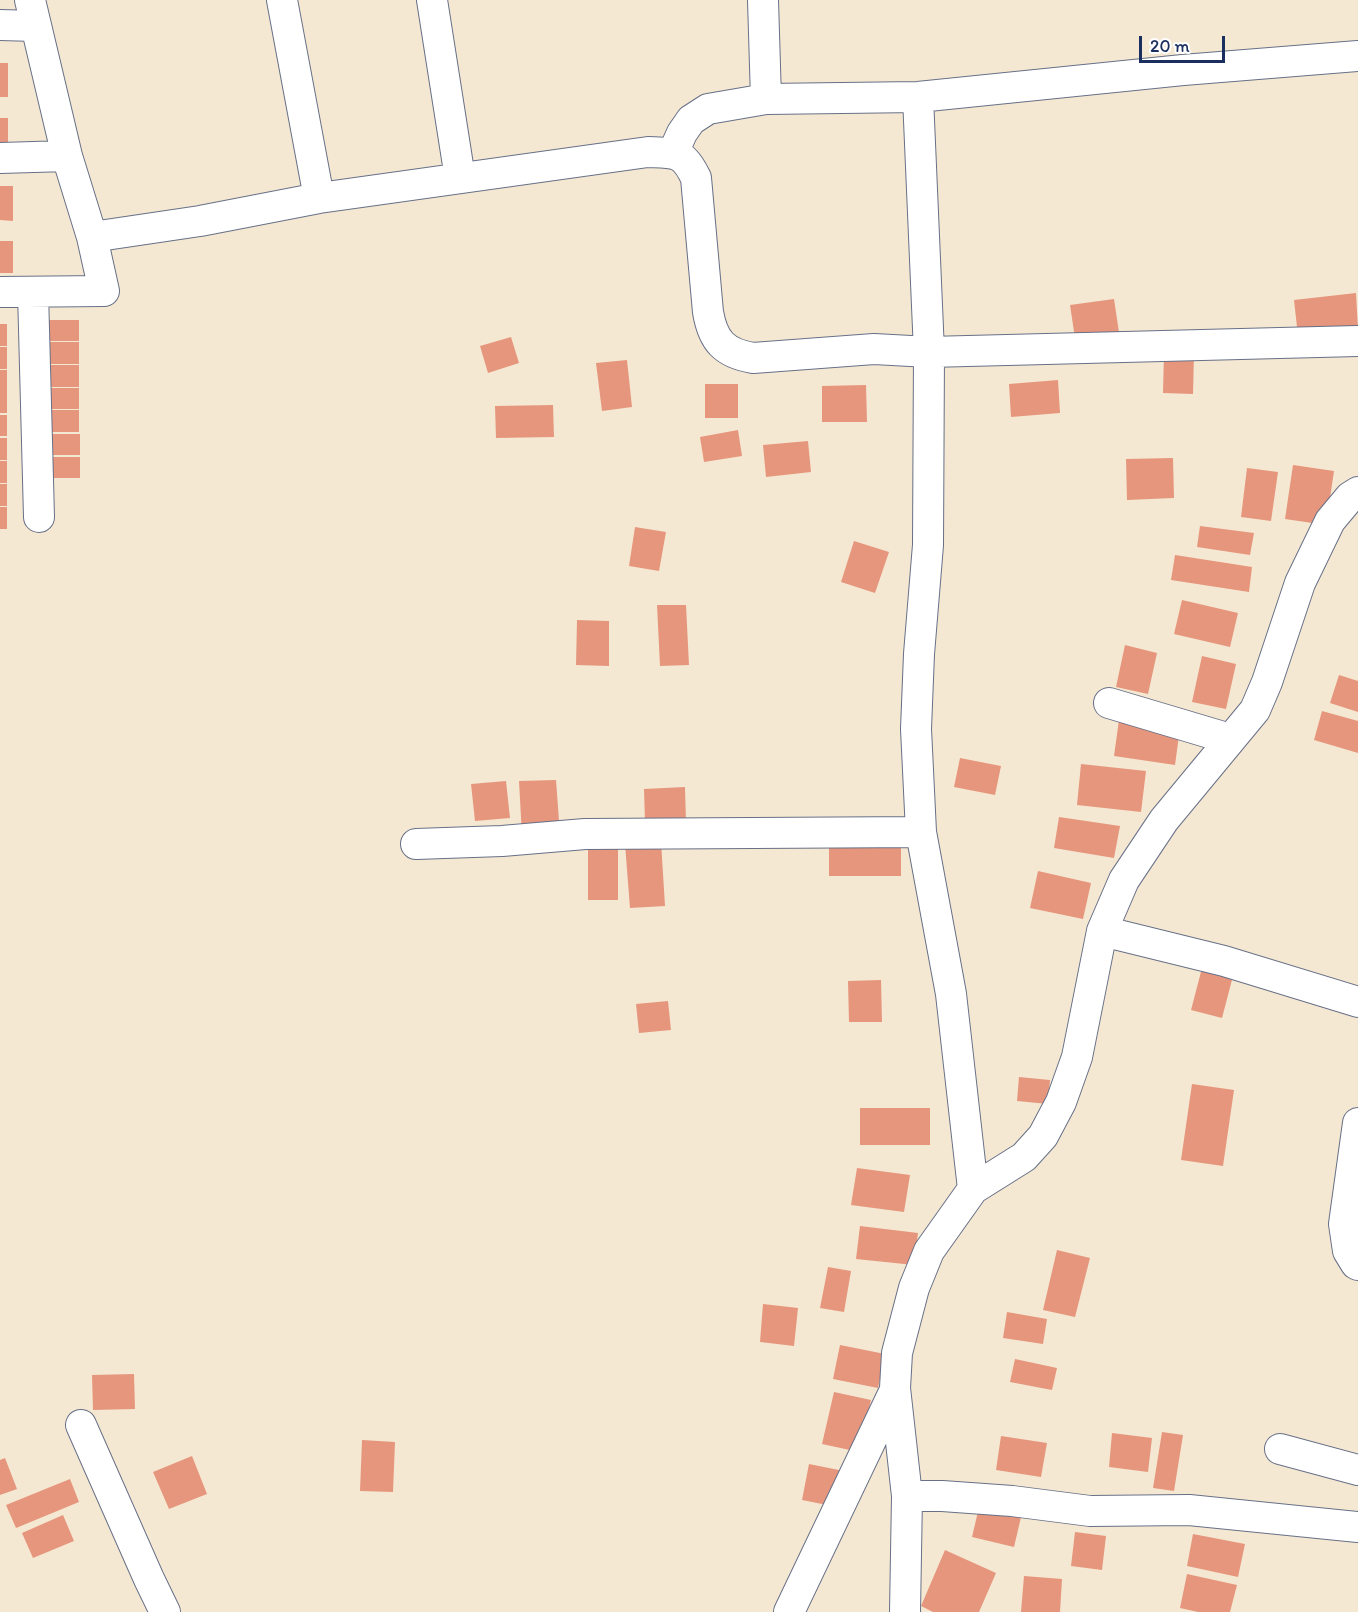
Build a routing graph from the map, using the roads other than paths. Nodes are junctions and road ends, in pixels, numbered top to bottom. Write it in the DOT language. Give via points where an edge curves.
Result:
graph roads {
  1 [pos="282,0"];
  2 [pos="432,0"];
  3 [pos="763,0"];
  4 [pos="33,13"];
  5 [pos="0,25"];
  6 [pos="1358,56"];
  7 [pos="918,97"];
  8 [pos="766,99"];
  9 [pos="673,153"];
  10 [pos="67,156"];
  11 [pos="0,158"];
  12 [pos="460,178"];
  13 [pos="319,198"];
  14 [pos="92,237"];
  15 [pos="33,291"];
  16 [pos="0,292"];
  17 [pos="1358,341"];
  18 [pos="929,352"];
  19 [pos="1358,492"];
  20 [pos="39,516"];
  21 [pos="1109,702"];
  22 [pos="1230,739"];
  23 [pos="921,832"];
  24 [pos="416,844"];
  25 [pos="1102,931"];
  26 [pos="1358,1002"];
  27 [pos="1358,1123"];
  28 [pos="973,1189"];
  29 [pos="1358,1265"];
  30 [pos="895,1388"];
  31 [pos="81,1425"];
  32 [pos="1280,1449"];
  33 [pos="1358,1470"];
  34 [pos="907,1496"];
  35 [pos="1358,1527"];
  36 [pos="165,1612"];
  37 [pos="789,1612"];
  38 [pos="904,1612"];
  1 -- 13 [label="street"];
  2 -- 12 [label="street"];
  3 -- 8 [label="street"];
  4 -- 5 [label="street"];
  4 -- 10 [label="street"];
  6 -- 7 [label="street"];
  7 -- 8 [label="street"];
  7 -- 18 [label="street"];
  8 -- 9 [label="street" via="708,109 691,120"];
  9 -- 12 [label="street" via="648,152"];
  9 -- 18 [label="street" via="688,161 696,178 708,312 711,330 722,345 736,355 753,358 874,349"];
  10 -- 11 [label="street"];
  10 -- 14 [label="street"];
  12 -- 13 [label="street"];
  13 -- 14 [label="street"];
  14 -- 15 [label="street" via="104,291"];
  15 -- 16 [label="street"];
  15 -- 20 [label="street"];
  17 -- 18 [label="street"];
  18 -- 23 [label="street" via="928,545 916,729"];
  19 -- 22 [label="street" via="1330,521 1300,583 1255,710"];
  21 -- 22 [label="street"];
  22 -- 25 [label="street" via="1146,845 1124,880"];
  23 -- 24 [label="street" via="585,834"];
  23 -- 28 [label="street" via="951,994"];
  25 -- 26 [label="street" via="1224,961"];
  25 -- 28 [label="street" via="1077,1057 1043,1136 1024,1157"];
  27 -- 29 [label="street" via="1344,1224 1348,1251"];
  28 -- 30 [label="street" via="929,1251 914,1288 897,1353"];
  30 -- 34 [label="street"];
  30 -- 37 [label="street"];
  31 -- 36 [label="street"];
  32 -- 33 [label="street"];
  34 -- 35 [label="street" via="1012,1501 1090,1511 1189,1510"];
  34 -- 38 [label="street"];
}
